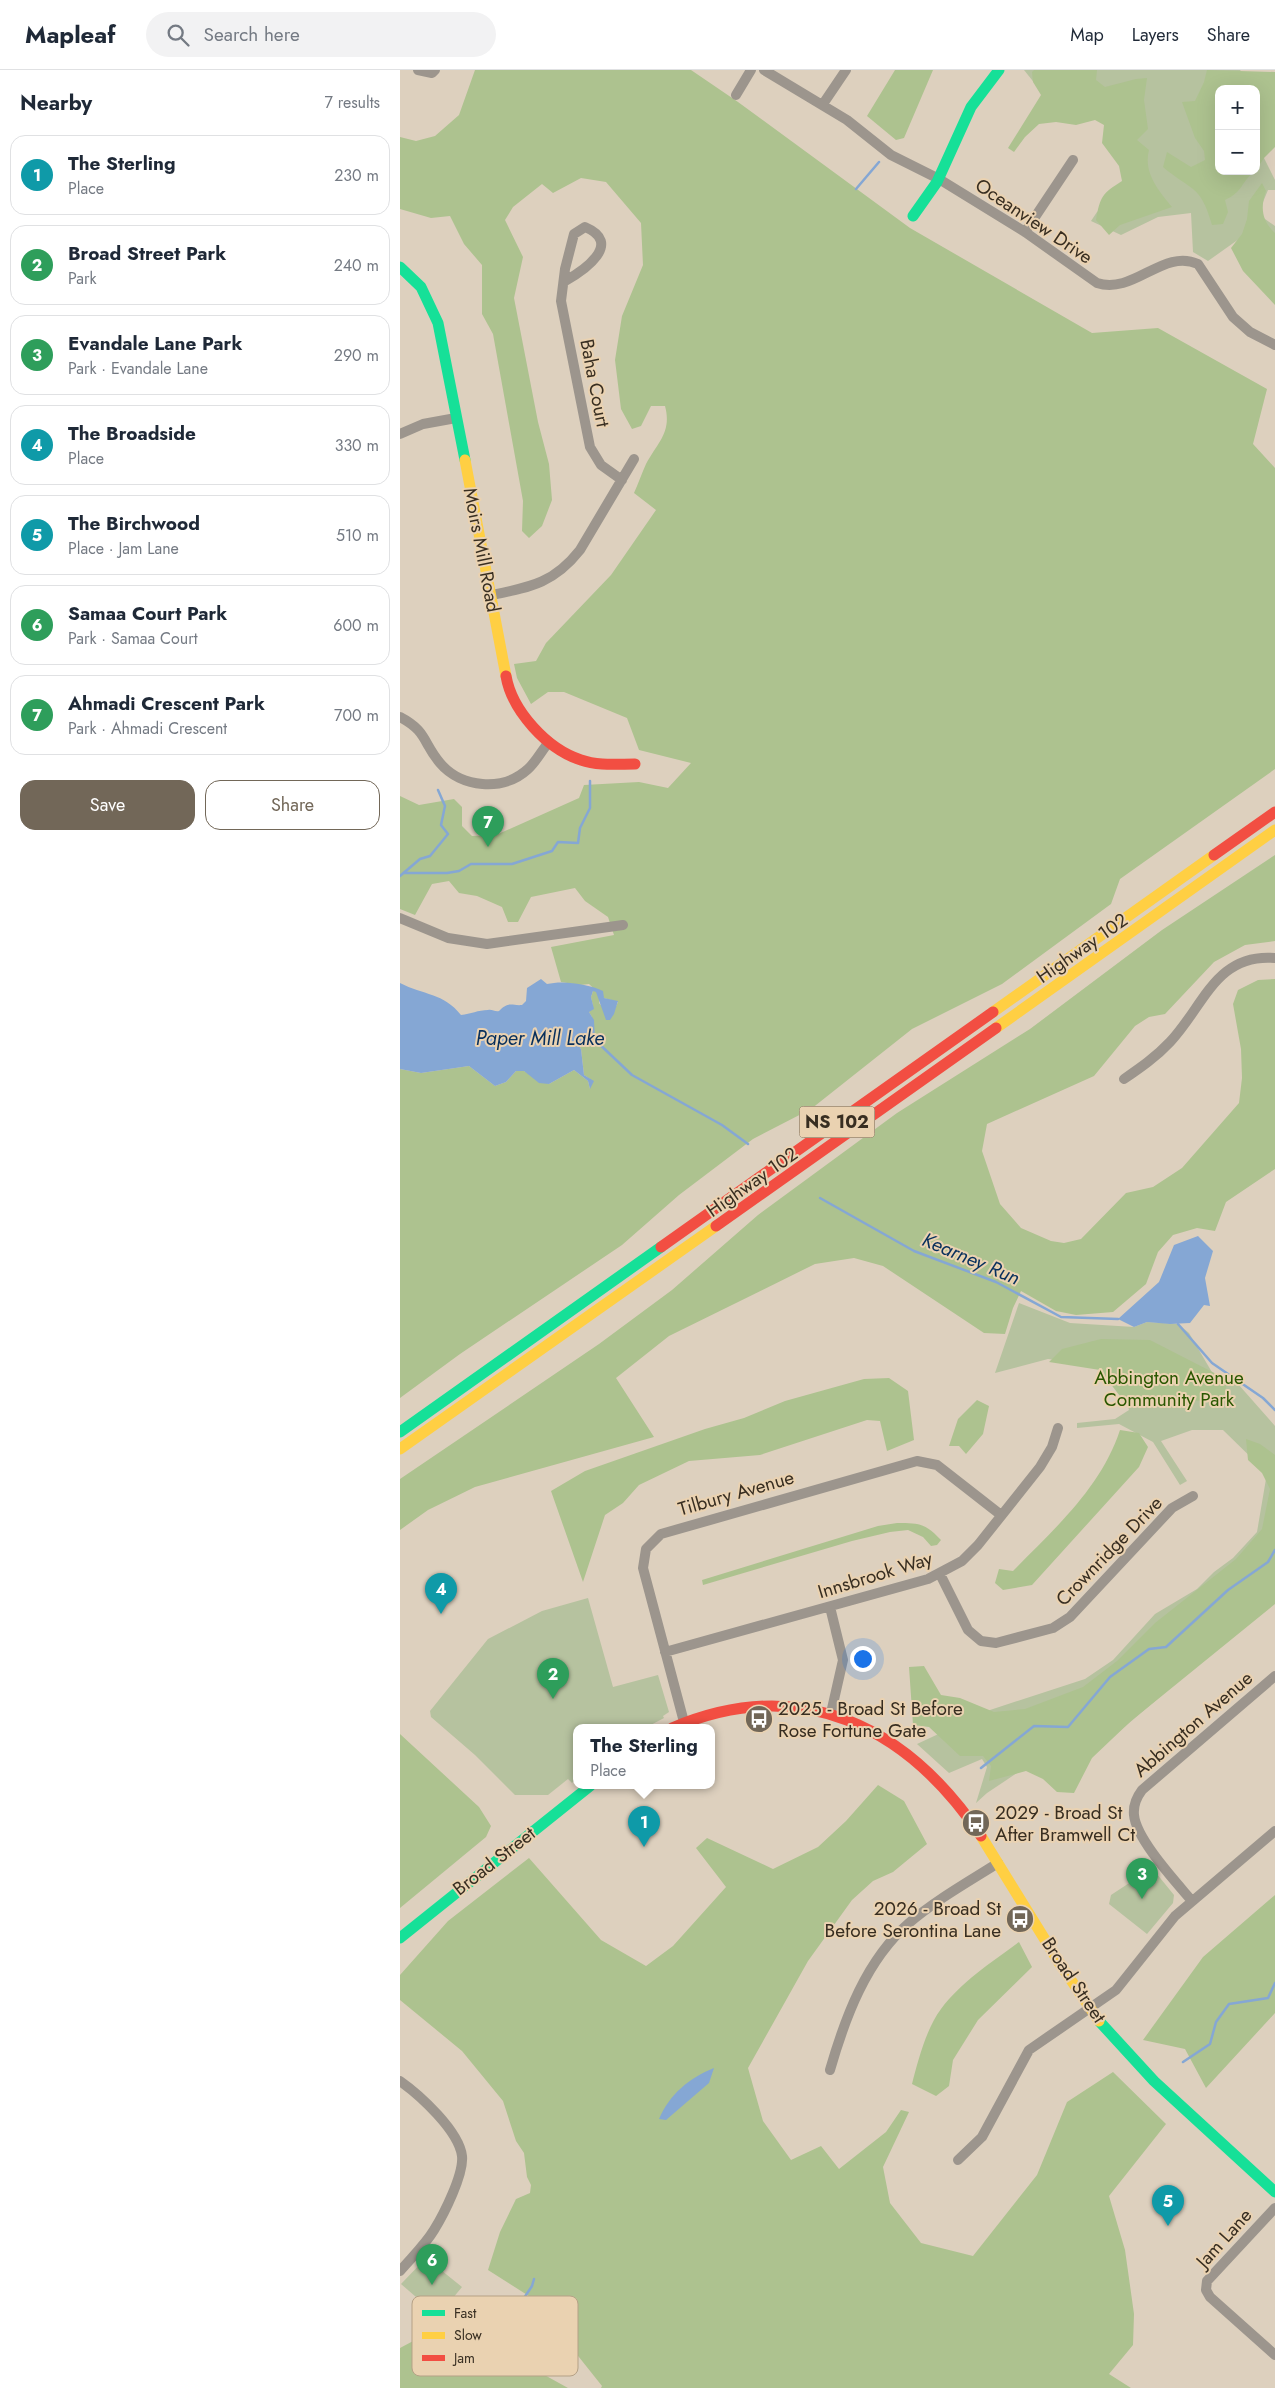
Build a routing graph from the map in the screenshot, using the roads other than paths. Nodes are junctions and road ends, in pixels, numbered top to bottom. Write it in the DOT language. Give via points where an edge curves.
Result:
graph roads {
  1 [pos="418,70"];
  2 [pos="435,70"];
  3 [pos="751,70"];
  4 [pos="764,70"];
  5 [pos="846,70"];
  6 [pos="999,70"];
  7 [pos="736,96"];
  8 [pos="823,104"];
  9 [pos="1073,160"];
  10 [pos="939,179"];
  11 [pos="914,216"];
  12 [pos="1024,232"];
  13 [pos="400,267"];
  14 [pos="565,281"];
  15 [pos="1275,345"];
  16 [pos="456,418"];
  17 [pos="400,434"];
  18 [pos="634,459"];
  19 [pos="622,480"];
  20 [pos="492,595"];
  21 [pos="400,717"];
  22 [pos="549,742"];
  23 [pos="635,764"];
  24 [pos="1275,812"];
  25 [pos="1275,830"];
  26 [pos="400,918"];
  27 [pos="623,925"];
  28 [pos="1275,958"];
  29 [pos="1124,1079"];
  30 [pos="1058,1428"];
  31 [pos="400,1432"];
  32 [pos="400,1449"];
  33 [pos="1193,1496"];
  34 [pos="1002,1515"];
  35 [pos="940,1574"];
  36 [pos="830,1607"];
  37 [pos="665,1652"];
  38 [pos="1275,1676"];
  39 [pos="831,1713"];
  40 [pos="684,1722"];
  41 [pos="680,1724"];
  42 [pos="586,1789"];
  43 [pos="1275,1831"];
  44 [pos="998,1863"];
  45 [pos="1192,1901"];
  46 [pos="400,1938"];
  47 [pos="1090,2008"];
  48 [pos="830,2070"];
  49 [pos="400,2081"];
  50 [pos="958,2160"];
  51 [pos="1275,2192"];
  52 [pos="1275,2208"];
  53 [pos="400,2271"];
  54 [pos="1275,2355"];
  1 -- 2 [label="street" via="425,73"];
  3 -- 7 [label="street"];
  4 -- 8 [label="street, Oceanview Drive"];
  5 -- 8 [label="street"];
  6 -- 10 [label="main road" via="967,112"];
  8 -- 10 [label="street, Oceanview Drive" via="890,155"];
  9 -- 12 [label="street"];
  10 -- 11 [label="main road"];
  10 -- 12 [label="street, Oceanview Drive"];
  12 -- 15 [label="street, Oceanview Drive" via="1102,285 1125,284 1179,260 1194,262 1206,272 1238,322"];
  13 -- 16 [label="main road, Moirs Mill Road" via="421,286 433,307 441,332"];
  14 -- 14 [label="street, Baha Court" via="602,251 600,236 593,230 585,227 574,234"];
  14 -- 19 [label="street, Baha Court" via="561,301 563,315 590,447 601,465"];
  16 -- 17 [label="street" via="423,424"];
  16 -- 20 [label="main road, Moirs Mill Road"];
  18 -- 19 [label="street"];
  19 -- 20 [label="street" via="580,550 559,573 532,587"];
  20 -- 22 [label="main road, Moirs Mill Road" via="507,683 525,717"];
  21 -- 22 [label="street" via="423,734 447,769 460,778 479,784 496,784 517,777 528,769"];
  22 -- 23 [label="main road, Moirs Mill Road" via="581,760"];
  24 -- 31 [label="main road, Highway 102 / NS 102"];
  25 -- 32 [label="main road, Highway 102 / NS 102"];
  26 -- 27 [label="street" via="448,938 487,944"];
  28 -- 29 [label="street" via="1247,959 1225,971 1170,1042"];
  30 -- 34 [label="street, Innsbrook Way" via="1052,1447 1040,1467"];
  33 -- 35 [label="street, Crownridge Drive" via="1172,1508 1070,1617 1053,1628 996,1643 981,1641 968,1630"];
  34 -- 35 [label="street, Innsbrook Way" via="970,1554"];
  34 -- 37 [label="street, Tilbury Avenue" via="937,1465 917,1461 667,1531 649,1543 642,1562"];
  35 -- 36 [label="street, Innsbrook Way"];
  36 -- 37 [label="street, Innsbrook Way"];
  36 -- 39 [label="street" via="843,1660"];
  37 -- 40 [label="street, Tilbury Avenue"];
  38 -- 45 [label="street, Abbington Avenue" via="1136,1798 1135,1825"];
  39 -- 40 [label="main road, Broad Street" via="779,1706 754,1707"];
  39 -- 44 [label="main road, Broad Street" via="885,1738 926,1767 962,1808"];
  40 -- 41 [label="main road, Broad Street"];
  42 -- 46 [label="main road, Broad Street"];
  43 -- 45 [label="street"];
  44 -- 47 [label="main road, Broad Street"];
  44 -- 48 [label="street" via="908,1924 891,1942 870,1973 842,2026"];
  45 -- 47 [label="street" via="1169,1923 1116,1990"];
  47 -- 50 [label="street" via="1030,2050 982,2137"];
  47 -- 51 [label="main road, Broad Street" via="1141,2069"];
  49 -- 53 [label="street" via="421,2098 452,2132 460,2145 462,2157 460,2176 434,2231"];
  52 -- 54 [label="street, Jam Lane" via="1206,2286 1210,2297"];
}
